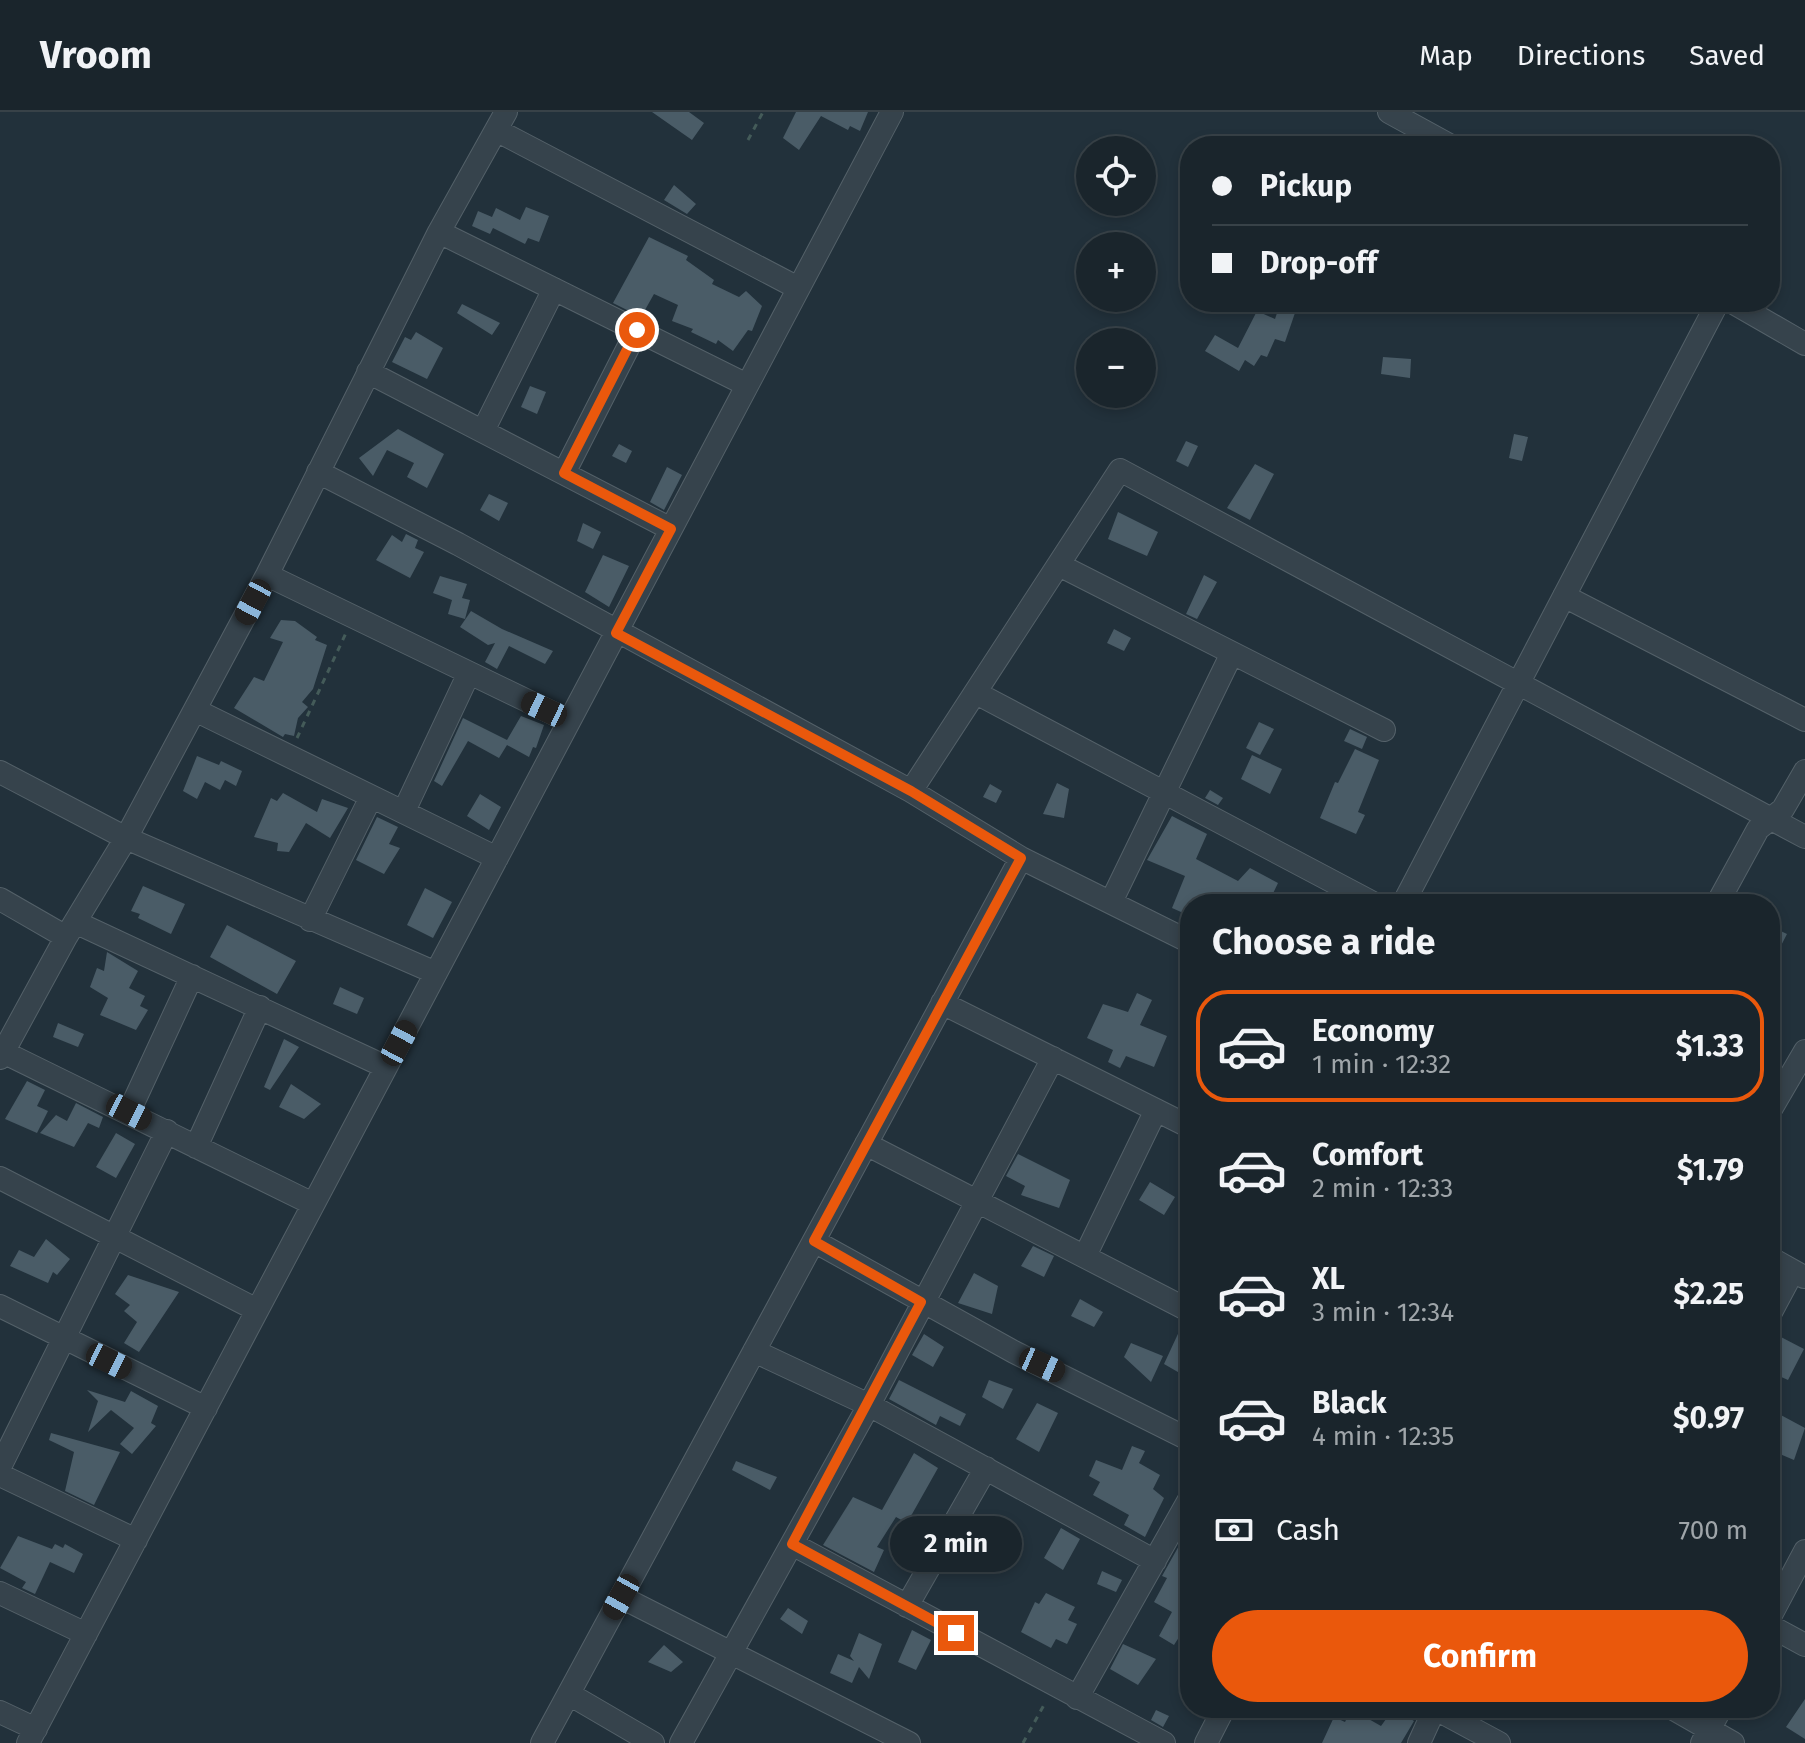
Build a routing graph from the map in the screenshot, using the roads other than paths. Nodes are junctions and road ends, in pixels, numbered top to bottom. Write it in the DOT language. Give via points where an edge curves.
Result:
graph roads {
  1 [pos="892,112"];
  2 [pos="1389,112"];
  3 [pos="501,121"];
  4 [pos="1433,136"];
  5 [pos="439,232"];
  6 [pos="798,288"];
  7 [pos="554,289"];
  8 [pos="1713,312"];
  9 [pos="1749,312"];
  10 [pos="637,330"];
  11 [pos="1805,344"];
  12 [pos="368,372"];
  13 [pos="747,385"];
  14 [pos="483,431"];
  15 [pos="318,472"];
  16 [pos="564,473"];
  17 [pos="671,529"];
  18 [pos="1061,566"];
  19 [pos="267,575"];
  20 [pos="1564,596"];
  21 [pos="616,633"];
  22 [pos="1232,653"];
  23 [pos="469,673"];
  24 [pos="1519,681"];
  25 [pos="978,694"];
  26 [pos="195,710"];
  27 [pos="1805,720"];
  28 [pos="569,721"];
  29 [pos="1384,730"];
  30 [pos="1805,771"];
  31 [pos="0,772"];
  32 [pos="911,791"];
  33 [pos="1162,794"];
  34 [pos="371,797"];
  35 [pos="404,811"];
  36 [pos="1772,819"];
  37 [pos="1805,837"];
  38 [pos="126,838"];
  39 [pos="497,858"];
  40 [pos="1021,858"];
  41 [pos="1356,894"];
  42 [pos="1408,894"];
  43 [pos="1722,894"];
  44 [pos="0,899"];
  45 [pos="1112,900"];
  46 [pos="310,920"];
  47 [pos="71,929"];
  48 [pos="1180,937"];
  49 [pos="436,973"];
  50 [pos="192,976"];
  51 [pos="942,1003"];
  52 [pos="260,1007"];
  53 [pos="1805,1051"];
  54 [pos="2,1055"];
  55 [pos="1053,1058"];
  56 [pos="386,1067"];
  57 [pos="1780,1094"];
  58 [pos="1156,1110"];
  59 [pos="129,1112"];
  60 [pos="1180,1122"];
  61 [pos="167,1131"];
  62 [pos="866,1144"];
  63 [pos="196,1147"];
  64 [pos="0,1178"];
  65 [pos="979,1201"];
  66 [pos="313,1204"];
  67 [pos="113,1235"];
  68 [pos="814,1241"];
  69 [pos="1085,1256"];
  70 [pos="1780,1264"];
  71 [pos="1799,1274"];
  72 [pos="1780,1300"];
  73 [pos="921,1302"];
  74 [pos="0,1306"];
  75 [pos="1180,1306"];
  76 [pos="257,1310"];
  77 [pos="61,1337"];
  78 [pos="754,1351"];
  79 [pos="869,1405"];
  80 [pos="206,1408"];
  81 [pos="1180,1435"];
  82 [pos="0,1467"];
  83 [pos="986,1468"];
  84 [pos="0,1475"];
  85 [pos="1180,1516"];
  86 [pos="136,1540"];
  87 [pos="792,1544"];
  88 [pos="1805,1551"];
  89 [pos="1155,1561"];
  90 [pos="0,1593"];
  91 [pos="621,1597"];
  92 [pos="1780,1598"];
  93 [pos="907,1606"];
  94 [pos="1780,1631"];
  95 [pos="86,1634"];
  96 [pos="1805,1645"];
  97 [pos="730,1654"];
  98 [pos="569,1694"];
  99 [pos="1077,1698"];
  100 [pos="0,1712"];
  101 [pos="1219,1718"];
  102 [pos="1430,1718"];
  103 [pos="1453,1718"];
  104 [pos="1684,1718"];
  105 [pos="1716,1718"];
  106 [pos="32,1736"];
  107 [pos="1706,1736"];
  108 [pos="542,1743"];
  109 [pos="653,1743"];
  110 [pos="681,1743"];
  111 [pos="909,1743"];
  112 [pos="1164,1743"];
  113 [pos="1206,1743"];
  114 [pos="1419,1743"];
  115 [pos="1499,1743"];
  116 [pos="1733,1743"];
  1 -- 6 [label="street"];
  2 -- 4 [label="street"];
  3 -- 5 [label="street"];
  3 -- 6 [label="street"];
  5 -- 7 [label="street"];
  5 -- 12 [label="street"];
  6 -- 13 [label="street"];
  7 -- 10 [label="street"];
  7 -- 14 [label="street"];
  8 -- 20 [label="street"];
  9 -- 11 [label="street"];
  10 -- 13 [label="street"];
  10 -- 16 [label="street"];
  12 -- 14 [label="street"];
  12 -- 15 [label="street"];
  13 -- 17 [label="street"];
  14 -- 16 [label="street"];
  15 -- 19 [label="street"];
  15 -- 21 [label="street"];
  16 -- 17 [label="street"];
  17 -- 21 [label="street"];
  18 -- 22 [label="street"];
  18 -- 24 [label="street" via="1120,470"];
  18 -- 25 [label="street"];
  19 -- 23 [label="street"];
  19 -- 26 [label="street"];
  20 -- 24 [label="street"];
  20 -- 27 [label="street"];
  21 -- 28 [label="street"];
  21 -- 32 [label="street"];
  22 -- 29 [label="street"];
  22 -- 33 [label="street"];
  23 -- 28 [label="street"];
  23 -- 35 [label="street"];
  24 -- 36 [label="street"];
  24 -- 42 [label="street"];
  25 -- 32 [label="street"];
  25 -- 33 [label="street"];
  26 -- 34 [label="street"];
  26 -- 38 [label="street"];
  28 -- 39 [label="street"];
  30 -- 36 [label="street"];
  31 -- 38 [label="street"];
  32 -- 40 [label="street"];
  33 -- 41 [label="street"];
  33 -- 45 [label="street"];
  34 -- 35 [label="street"];
  34 -- 46 [label="street"];
  35 -- 39 [label="street"];
  36 -- 37 [label="street"];
  36 -- 43 [label="street" via="1758,829"];
  38 -- 46 [label="street"];
  38 -- 47 [label="street"];
  39 -- 49 [label="street"];
  40 -- 45 [label="street"];
  40 -- 51 [label="street"];
  44 -- 47 [label="street"];
  45 -- 48 [label="street"];
  46 -- 49 [label="street"];
  47 -- 50 [label="street"];
  47 -- 54 [label="street"];
  49 -- 56 [label="street"];
  50 -- 52 [label="street"];
  50 -- 59 [label="street"];
  51 -- 55 [label="street"];
  51 -- 62 [label="street"];
  52 -- 56 [label="street"];
  52 -- 63 [label="street"];
  53 -- 57 [label="street"];
  54 -- 59 [label="street"];
  55 -- 58 [label="street"];
  55 -- 65 [label="street"];
  56 -- 66 [label="street"];
  58 -- 60 [label="street"];
  58 -- 69 [label="street"];
  59 -- 61 [label="street"];
  61 -- 63 [label="street"];
  61 -- 67 [label="street"];
  62 -- 65 [label="street"];
  62 -- 68 [label="street"];
  63 -- 66 [label="street"];
  64 -- 67 [label="street"];
  65 -- 69 [label="street"];
  65 -- 73 [label="street"];
  66 -- 76 [label="street"];
  67 -- 76 [label="street"];
  67 -- 77 [label="street"];
  68 -- 73 [label="street"];
  68 -- 78 [label="street"];
  69 -- 75 [label="street"];
  70 -- 71 [label="street"];
  71 -- 72 [label="street"];
  73 -- 79 [label="street"];
  73 -- 81 [label="street"];
  74 -- 77 [label="street"];
  76 -- 80 [label="street"];
  77 -- 80 [label="street"];
  77 -- 82 [label="street"];
  78 -- 79 [label="street"];
  78 -- 91 [label="street"];
  79 -- 83 [label="street"];
  79 -- 87 [label="street"];
  80 -- 86 [label="street"];
  83 -- 89 [label="street"];
  83 -- 93 [label="street"];
  84 -- 86 [label="street"];
  85 -- 89 [label="street"];
  86 -- 95 [label="street"];
  87 -- 93 [label="street"];
  87 -- 97 [label="street"];
  88 -- 92 [label="street"];
  89 -- 99 [label="street"];
  90 -- 95 [label="street"];
  91 -- 97 [label="street"];
  91 -- 98 [label="street"];
  93 -- 99 [label="street"];
  94 -- 96 [label="street"];
  95 -- 106 [label="street"];
  97 -- 110 [label="street"];
  97 -- 111 [label="street"];
  98 -- 108 [label="street"];
  98 -- 109 [label="street"];
  99 -- 112 [label="street"];
  100 -- 106 [label="street"];
  101 -- 113 [label="street"];
  102 -- 114 [label="street"];
  103 -- 115 [label="street"];
  104 -- 107 [label="street"];
  105 -- 107 [label="street"];
  107 -- 116 [label="street"];
}
